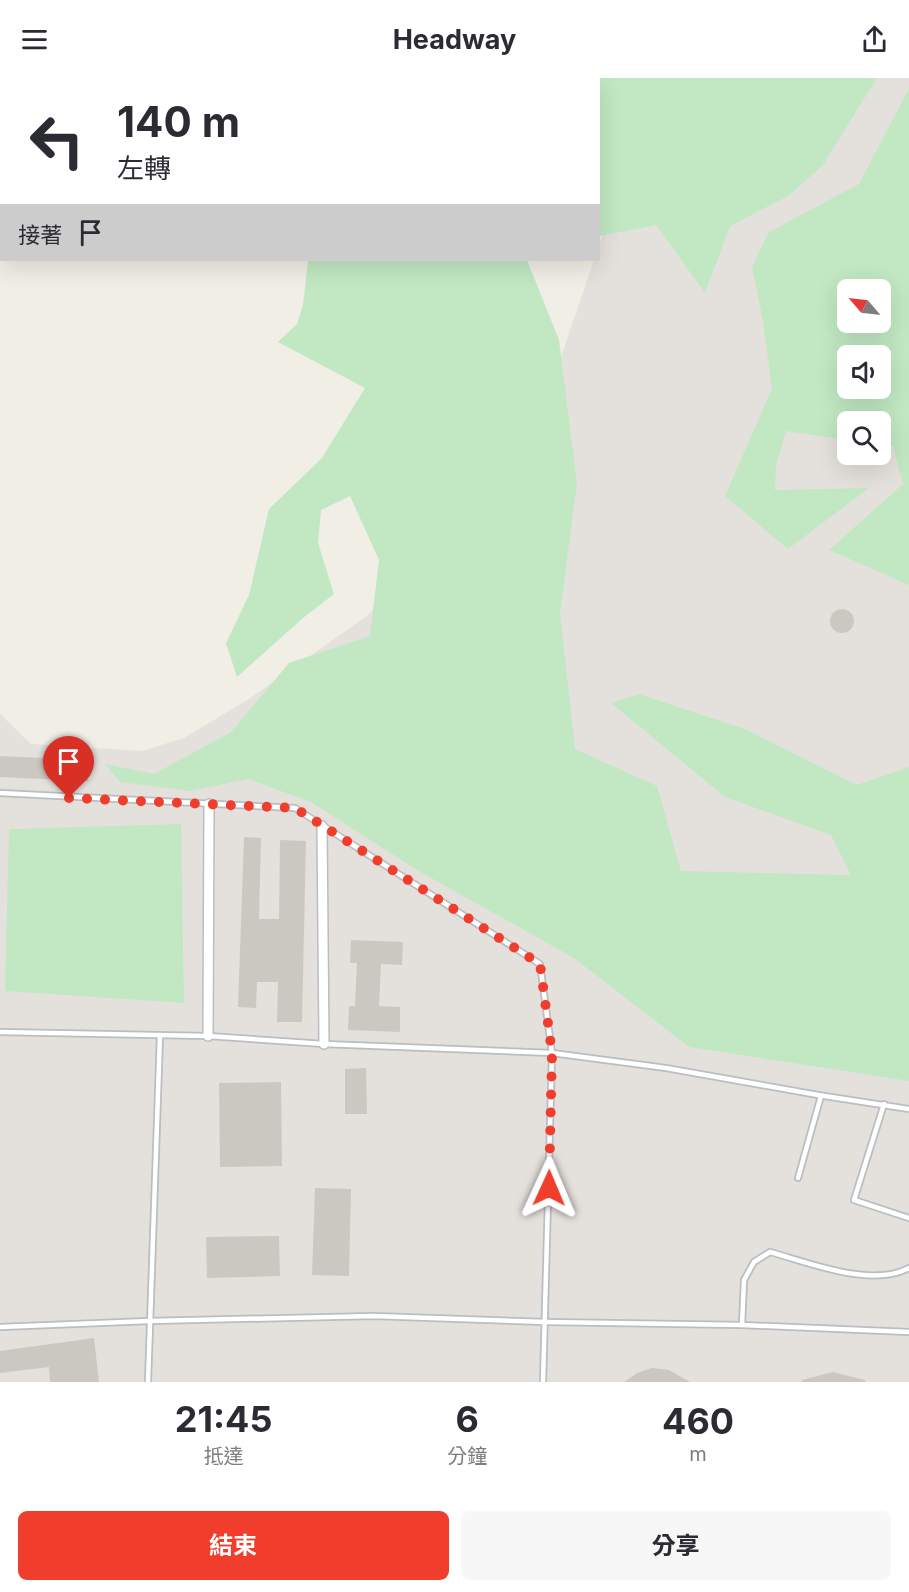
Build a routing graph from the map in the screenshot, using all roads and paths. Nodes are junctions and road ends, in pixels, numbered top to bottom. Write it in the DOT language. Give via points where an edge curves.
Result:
graph roads {
  1 [pos="0,793"];
  2 [pos="209,804"];
  3 [pos="322,826"];
  4 [pos="0,1032"];
  5 [pos="160,1036"];
  6 [pos="208,1036"];
  7 [pos="324,1044"];
  8 [pos="552,1053"];
  9 [pos="821,1096"];
  10 [pos="884,1104"];
  11 [pos="909,1109"];
  12 [pos="798,1178"];
  13 [pos="909,1218"];
  14 [pos="909,1268"];
  15 [pos="149,1321"];
  16 [pos="546,1322"];
  17 [pos="742,1325"];
  18 [pos="0,1327"];
  19 [pos="909,1332"];
  20 [pos="148,1382"];
  21 [pos="543,1382"];
  1 -- 2 [label="lane"];
  2 -- 3 [label="lane" via="295,808"];
  2 -- 6 [label="street"];
  3 -- 7 [label="street"];
  3 -- 8 [label="lane" via="540,964"];
  4 -- 5 [label="lane"];
  5 -- 6 [label="lane"];
  5 -- 15 [label="lane"];
  6 -- 7 [label="lane"];
  7 -- 8 [label="lane"];
  8 -- 9 [label="lane" via="666,1068"];
  8 -- 16 [label="lane"];
  9 -- 10 [label="lane"];
  9 -- 12 [label="lane"];
  10 -- 11 [label="lane"];
  10 -- 13 [label="lane" via="854,1200"];
  14 -- 17 [label="lane" via="887,1275 860,1275 770,1252 753,1262 744,1280"];
  15 -- 16 [label="lane" via="374,1316"];
  15 -- 18 [label="lane"];
  15 -- 20 [label="lane"];
  16 -- 17 [label="lane"];
  16 -- 21 [label="lane"];
  17 -- 19 [label="lane"];
}
